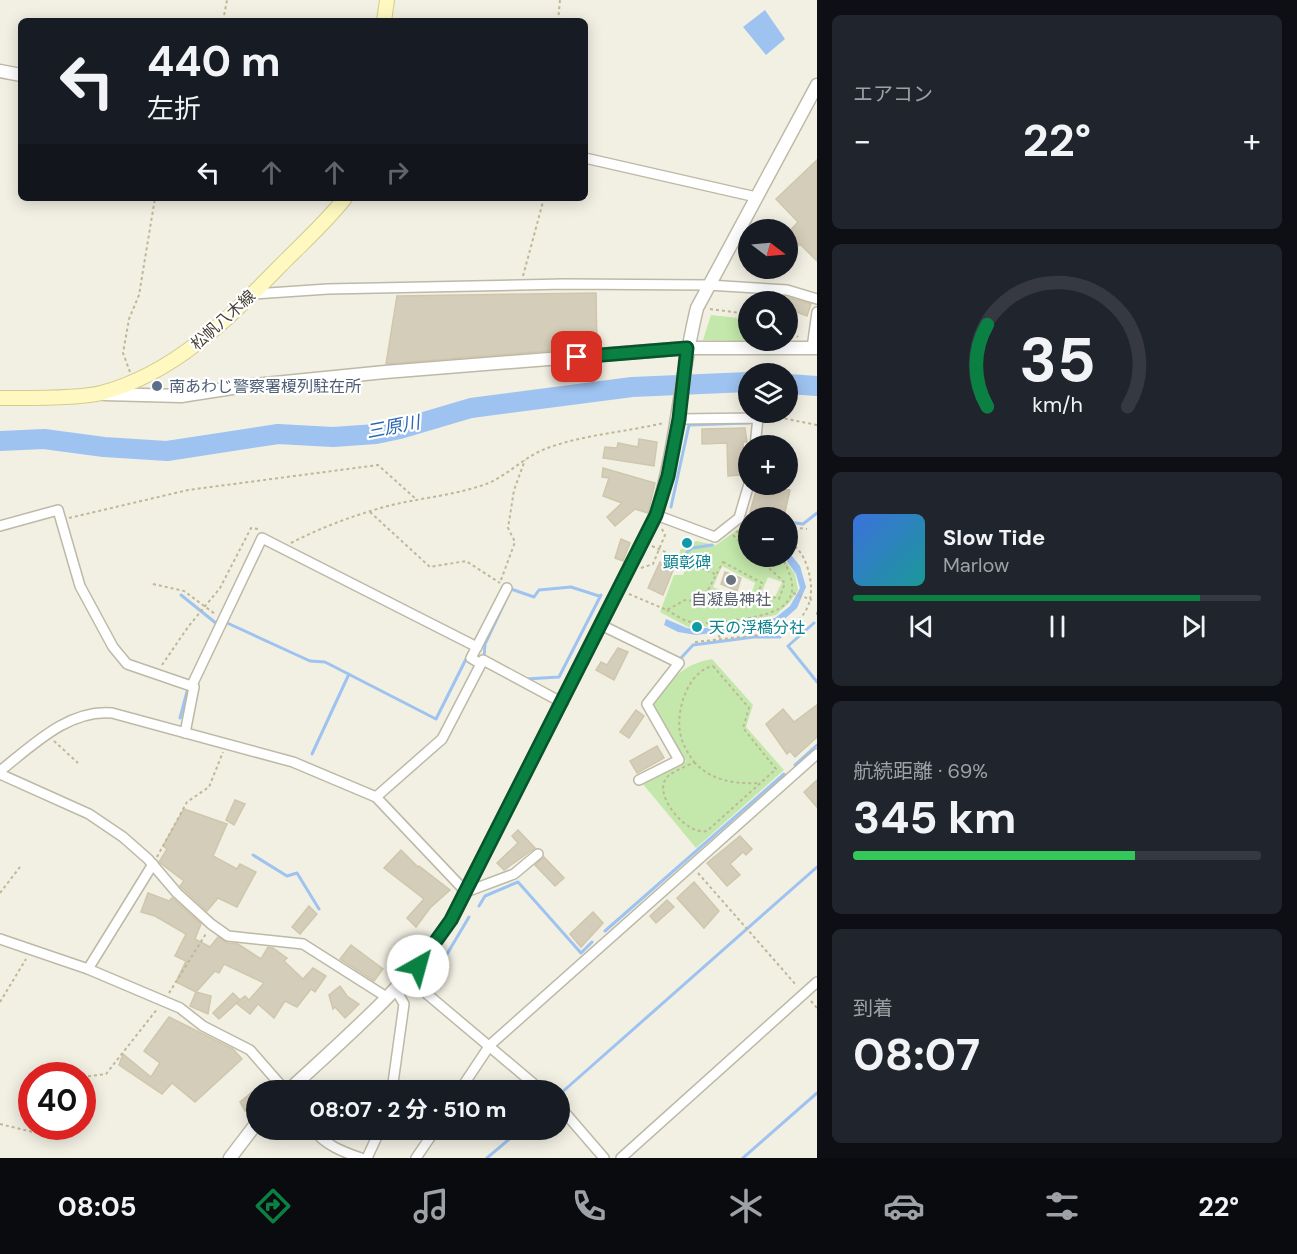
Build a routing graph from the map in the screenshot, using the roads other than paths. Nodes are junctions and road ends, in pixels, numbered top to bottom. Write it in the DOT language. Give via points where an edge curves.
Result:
graph roads {
  1 [pos="387,0"];
  2 [pos="384,18"];
  3 [pos="0,70"];
  4 [pos="18,74"];
  5 [pos="817,85"];
  6 [pos="588,159"];
  7 [pos="756,196"];
  8 [pos="343,201"];
  9 [pos="708,285"];
  10 [pos="253,294"];
  11 [pos="817,299"];
  12 [pos="817,312"];
  13 [pos="687,348"];
  14 [pos="815,348"];
  15 [pos="99,394"];
  16 [pos="0,398"];
  17 [pos="679,416"];
  18 [pos="756,435"];
  19 [pos="746,495"];
  20 [pos="656,515"];
  21 [pos="0,526"];
  22 [pos="503,586"];
  23 [pos="601,625"];
  24 [pos="477,648"];
  25 [pos="481,664"];
  26 [pos="192,685"];
  27 [pos="563,703"];
  28 [pos="185,733"];
  29 [pos="817,754"];
  30 [pos="0,773"];
  31 [pos="639,780"];
  32 [pos="376,797"];
  33 [pos="538,854"];
  34 [pos="153,864"];
  35 [pos="466,892"];
  36 [pos="0,939"];
  37 [pos="88,969"];
  38 [pos="408,978"];
  39 [pos="817,982"];
  40 [pos="392,994"];
  41 [pos="490,1045"];
  42 [pos="278,1080"];
  43 [pos="298,1080"];
  44 [pos="393,1080"];
  45 [pos="467,1080"];
  46 [pos="530,1080"];
  47 [pos="570,1119"];
  48 [pos="246,1137"];
  49 [pos="325,1140"];
  50 [pos="375,1140"];
  51 [pos="428,1140"];
  52 [pos="230,1158"];
  53 [pos="361,1158"];
  54 [pos="367,1158"];
  55 [pos="416,1158"];
  56 [pos="604,1158"];
  57 [pos="621,1158"];
  1 -- 2 [label="main road"];
  3 -- 4 [label="street"];
  5 -- 7 [label="street"];
  6 -- 7 [label="street"];
  7 -- 9 [label="street"];
  8 -- 10 [label="main road, 松帆八木線" via="327,222"];
  9 -- 10 [label="street" via="520,284"];
  9 -- 11 [label="street" via="787,290"];
  9 -- 13 [label="street" via="697,308"];
  10 -- 15 [label="main road, 松帆八木線" via="186,354"];
  12 -- 14 [label="street"];
  13 -- 14 [label="street"];
  13 -- 15 [label="street" via="385,372 181,396"];
  13 -- 17 [label="street"];
  15 -- 16 [label="main road, 松帆八木線"];
  17 -- 18 [label="street" via="758,418"];
  17 -- 20 [label="street"];
  19 -- 20 [label="street" via="739,518 715,537"];
  20 -- 23 [label="street"];
  21 -- 26 [label="street" via="58,510 80,586 113,647 127,664"];
  22 -- 24 [label="street"];
  23 -- 27 [label="street"];
  23 -- 31 [label="street" via="679,663 647,704 679,760"];
  24 -- 25 [label="street" via="471,658"];
  24 -- 26 [label="street" via="262,538"];
  25 -- 27 [label="street" via="483,660"];
  25 -- 32 [label="street" via="442,739"];
  26 -- 28 [label="street"];
  27 -- 35 [label="street"];
  28 -- 30 [label="street" via="102,712 86,715 48,734"];
  28 -- 32 [label="street" via="293,762"];
  29 -- 41 [label="street"];
  30 -- 34 [label="street" via="89,814"];
  32 -- 35 [label="street"];
  33 -- 35 [label="street" via="514,874"];
  34 -- 37 [label="street"];
  34 -- 40 [label="street" via="177,892 228,936 303,944"];
  35 -- 38 [label="street" via="429,954"];
  36 -- 37 [label="street"];
  37 -- 42 [label="street" via="180,1008 203,1026 250,1050"];
  38 -- 40 [label="street"];
  38 -- 41 [label="street"];
  39 -- 57 [label="street"];
  40 -- 43 [label="street"];
  40 -- 44 [label="street" via="404,1004"];
  41 -- 45 [label="street"];
  41 -- 46 [label="street"];
  47 -- 56 [label="street"];
  48 -- 52 [label="street"];
  49 -- 53 [label="street" via="340,1151"];
  50 -- 54 [label="street"];
  51 -- 55 [label="street"];
}
